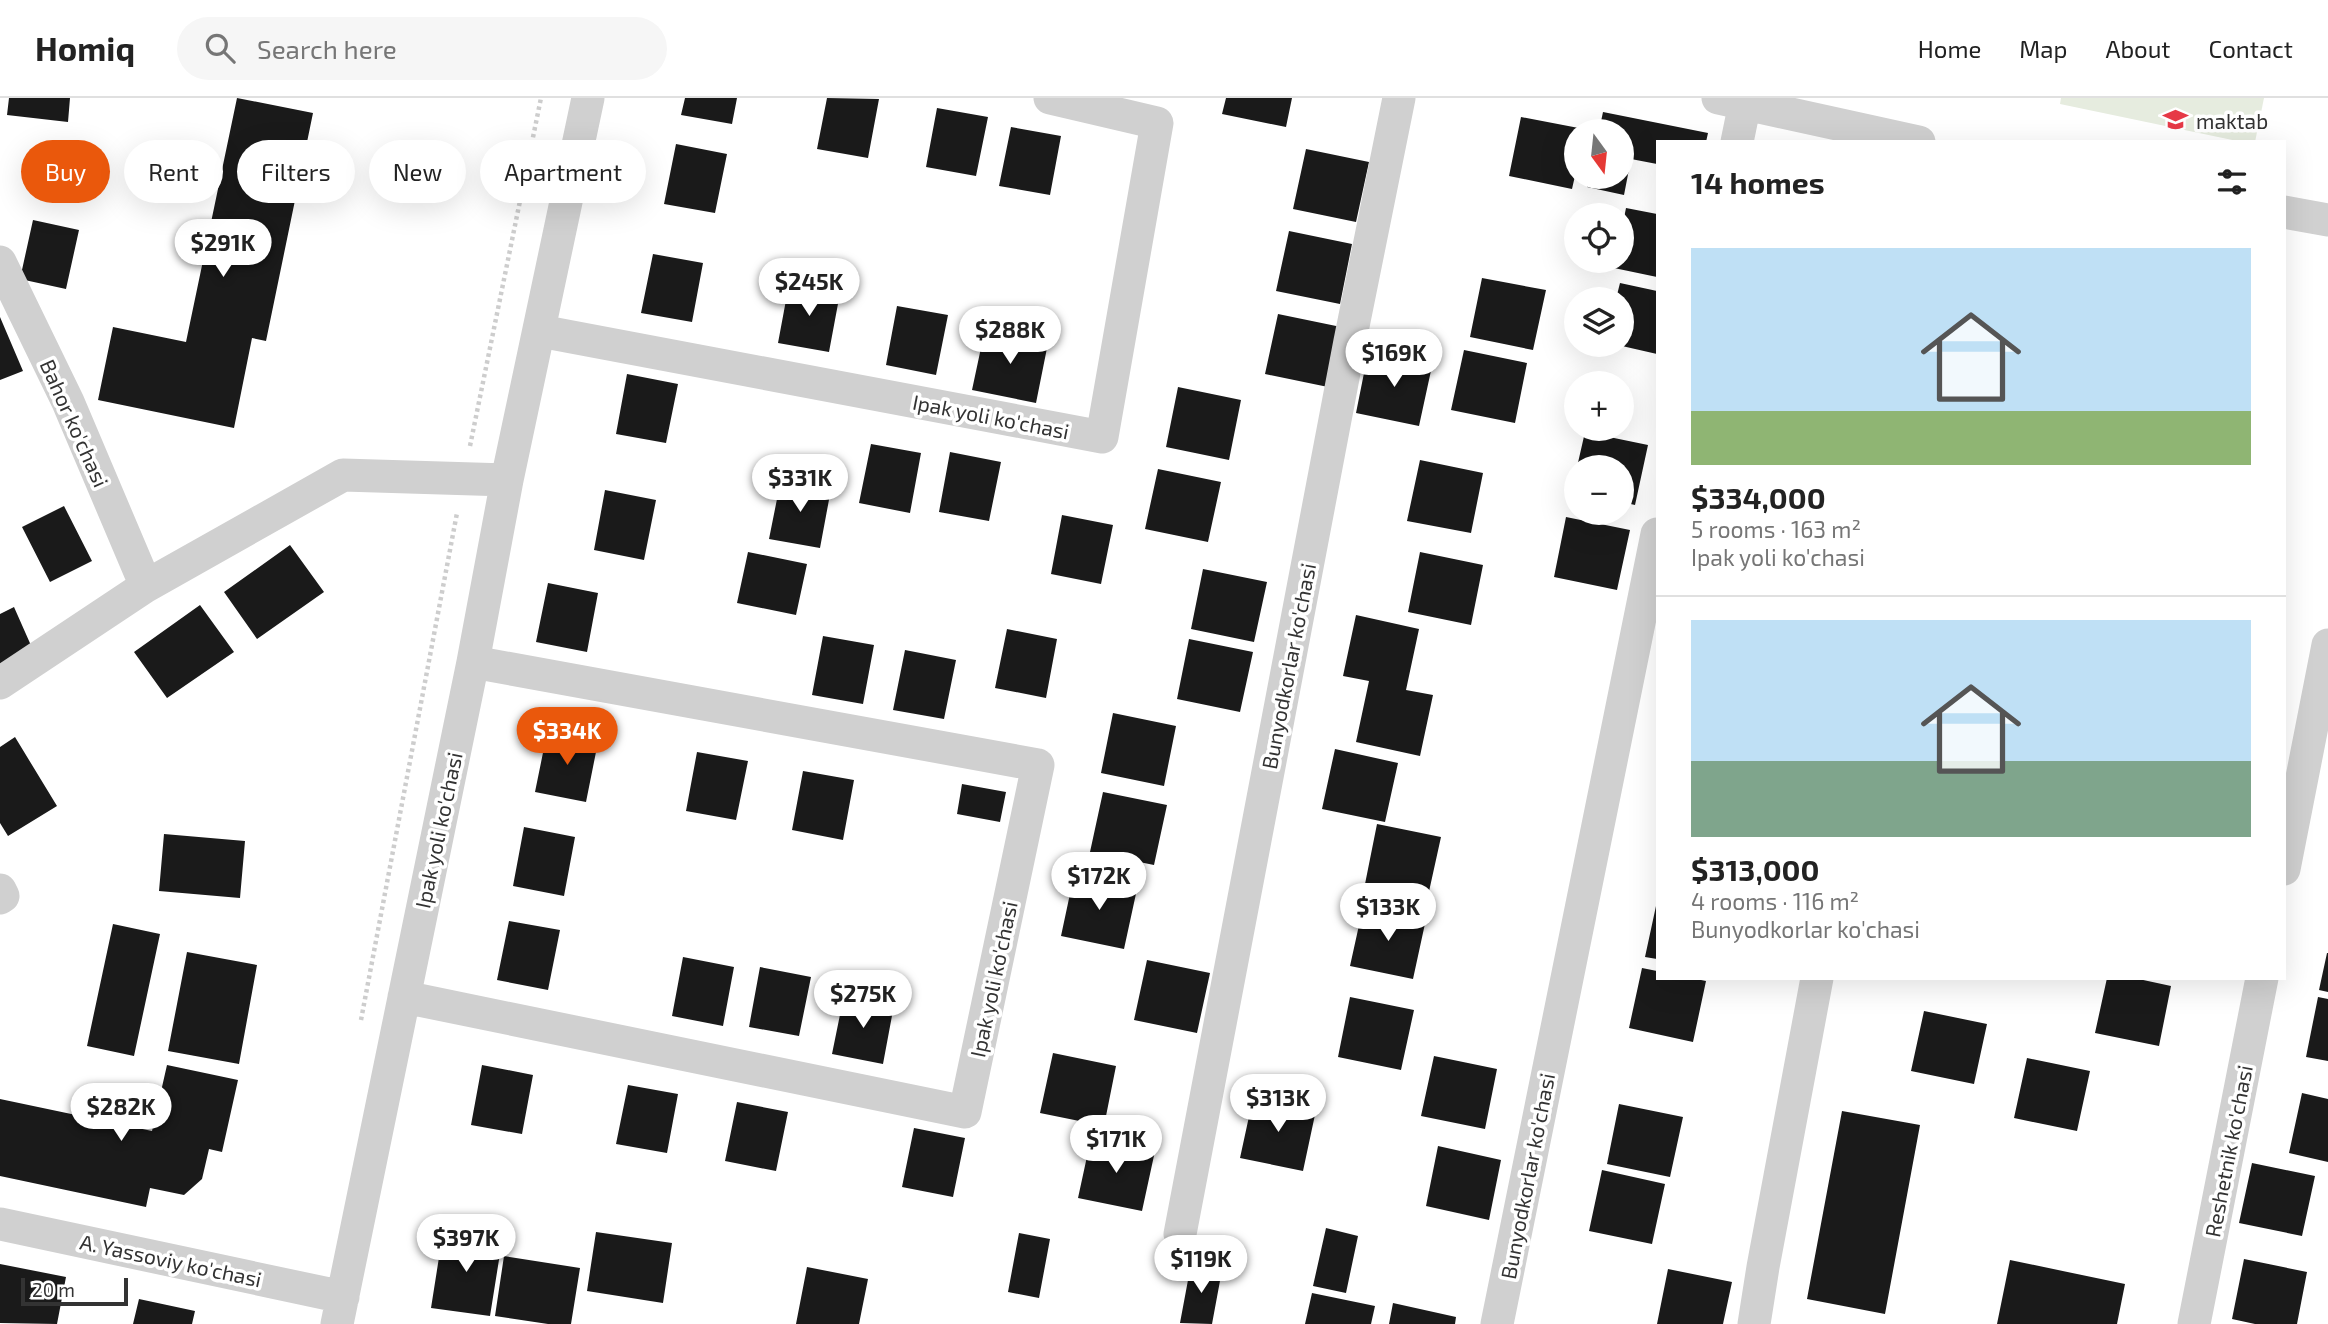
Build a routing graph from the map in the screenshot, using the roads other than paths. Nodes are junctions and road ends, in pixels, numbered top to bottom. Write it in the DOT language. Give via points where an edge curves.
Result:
graph roads {
  1 [pos="588,98"];
  2 [pos="1050,98"];
  3 [pos="1399,98"];
  4 [pos="1736,100"];
  5 [pos="1737,140"];
  6 [pos="1910,140"];
  7 [pos="2286,212"];
  8 [pos="2328,220"];
  9 [pos="0,262"];
  10 [pos="540,331"];
  11 [pos="507,480"];
  12 [pos="1656,539"];
  13 [pos="146,586"];
  14 [pos="2328,645"];
  15 [pos="473,662"];
  16 [pos="0,683"];
  17 [pos="2286,859"];
  18 [pos="1817,980"];
  19 [pos="2262,980"];
  20 [pos="404,998"];
  21 [pos="0,1224"];
  22 [pos="1180,1234"];
  23 [pos="340,1310"];
  24 [pos="1497,1324"];
  25 [pos="1754,1324"];
  26 [pos="2194,1324"];
  1 -- 10 [label="street, Ipak yoli ko'chasi"];
  2 -- 10 [label="street, Ipak yoli ko'chasi" via="1157,123 1102,437"];
  3 -- 22 [label="street, Bunyodkorlar ko'chasi"];
  4 -- 5 [label="street"];
  4 -- 6 [label="street"];
  7 -- 8 [label="street"];
  9 -- 13 [label="street, Bahor ko'chasi" via="68,402"];
  10 -- 11 [label="street, Ipak yoli ko'chasi"];
  11 -- 13 [label="street" via="343,475"];
  11 -- 15 [label="street, Ipak yoli ko'chasi"];
  12 -- 24 [label="street, Bunyodkorlar ko'chasi"];
  13 -- 16 [label="street"];
  14 -- 17 [label="street"];
  15 -- 20 [label="street, Ipak yoli ko'chasi"];
  15 -- 20 [label="street, Ipak yoli ko'chasi" via="1038,765 965,1112"];
  18 -- 25 [label="street"];
  19 -- 26 [label="street, Reshetnik ko'chasi"];
  20 -- 23 [label="street, Ipak yoli ko'chasi"];
  21 -- 23 [label="street, A. Yassoviy ko'chasi"];
}
